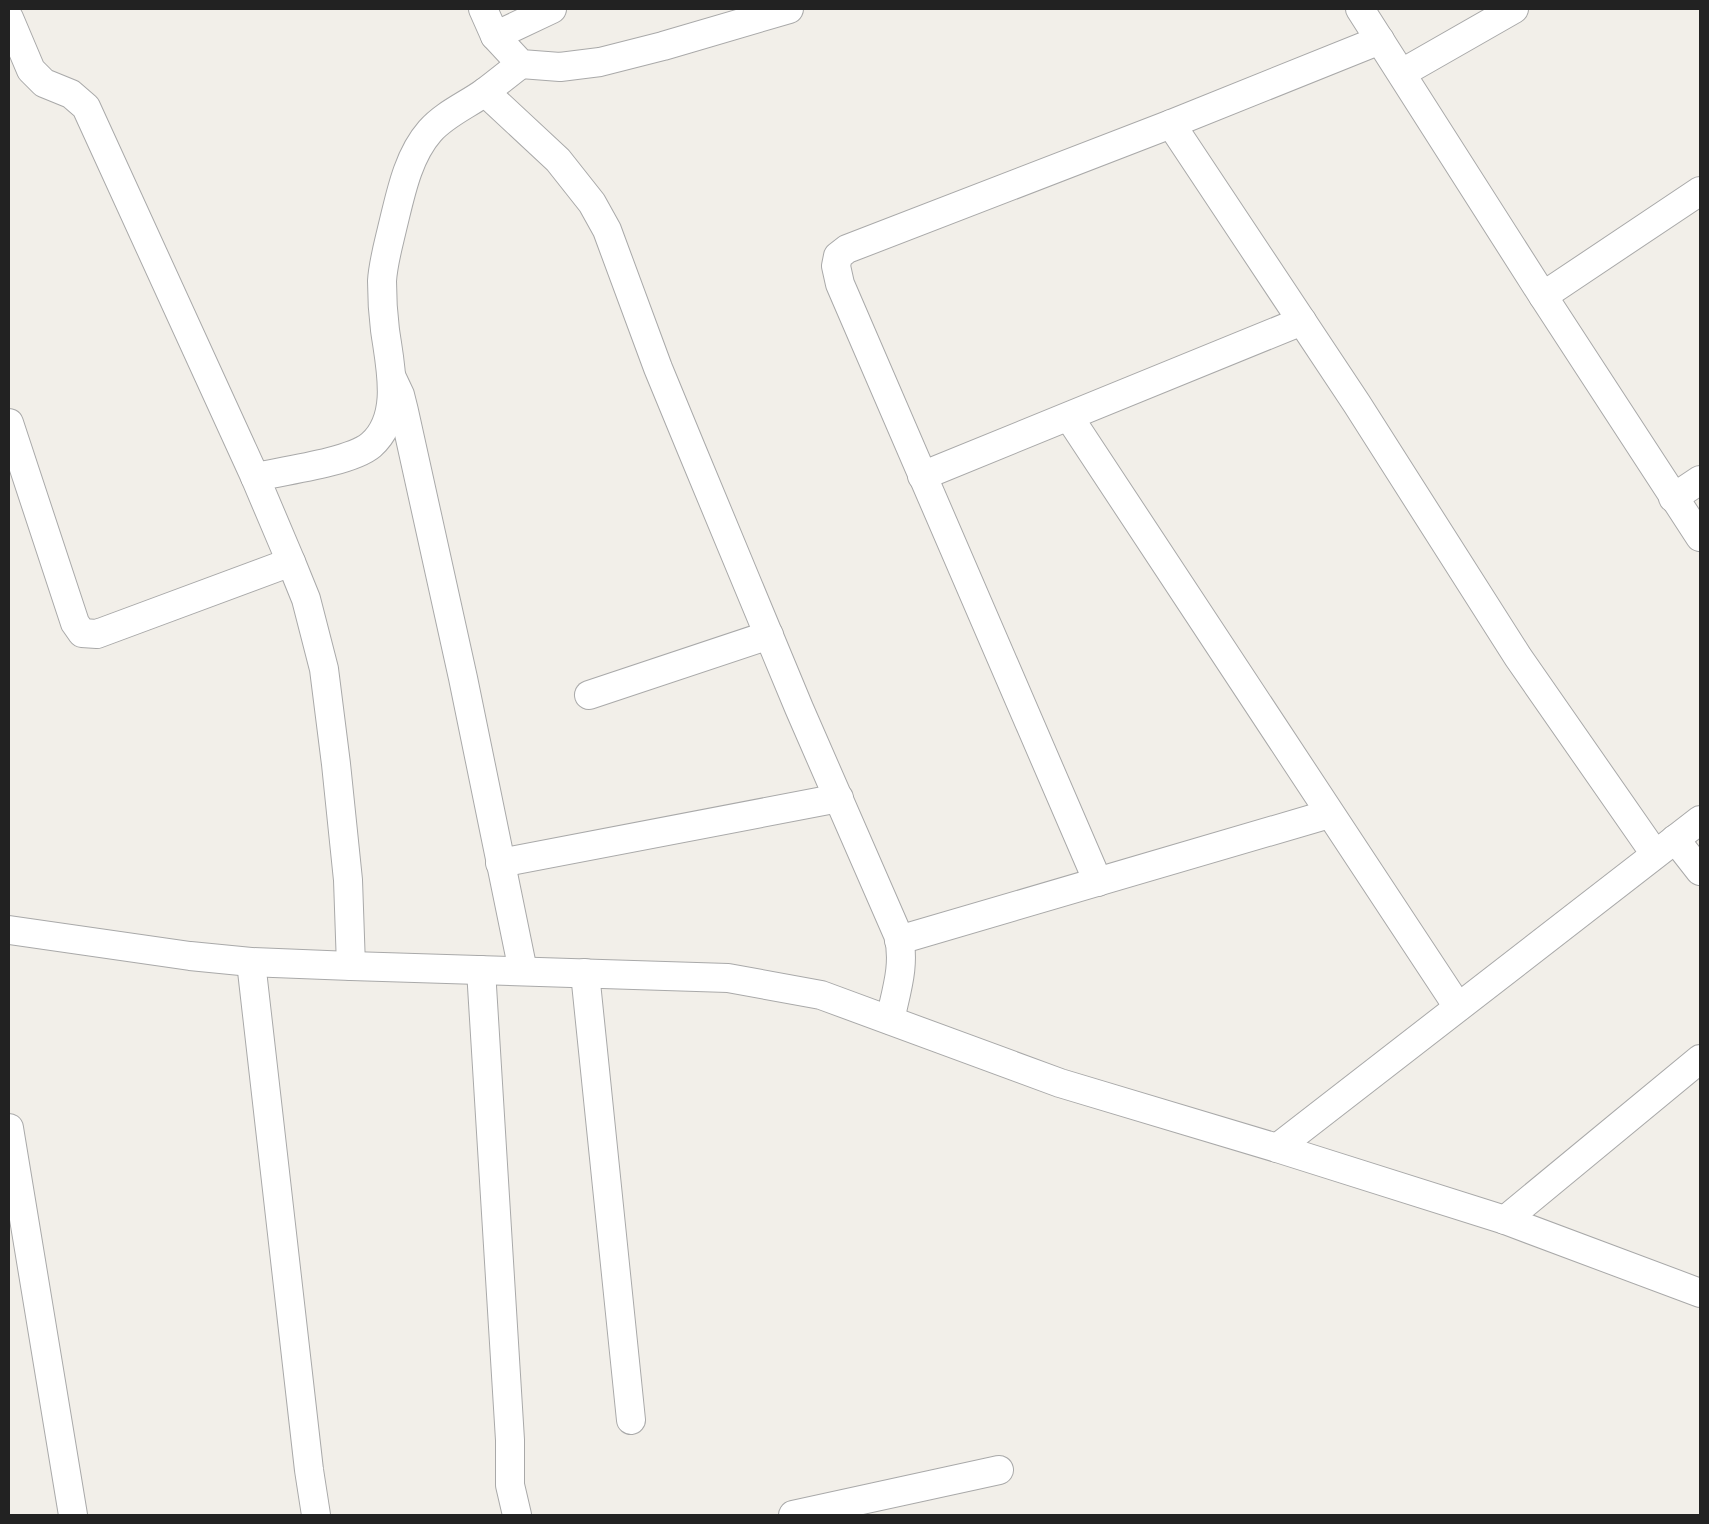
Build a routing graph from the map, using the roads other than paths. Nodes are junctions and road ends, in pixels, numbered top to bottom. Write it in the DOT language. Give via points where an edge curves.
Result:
graph roads {
  1 [pos="483,9"];
  2 [pos="552,9"];
  3 [pos="789,9"];
  4 [pos="1360,9"];
  5 [pos="1514,9"];
  6 [pos="9,18"];
  7 [pos="495,36"];
  8 [pos="1380,40"];
  9 [pos="521,64"];
  10 [pos="1402,73"];
  11 [pos="484,92"];
  12 [pos="1172,124"];
  13 [pos="1700,190"];
  14 [pos="1543,296"];
  15 [pos="1302,321"];
  16 [pos="392,378"];
  17 [pos="1069,417"];
  18 [pos="9,423"];
  19 [pos="922,476"];
  20 [pos="255,477"];
  21 [pos="1700,480"];
  22 [pos="1673,498"];
  23 [pos="1700,537"];
  24 [pos="291,562"];
  25 [pos="768,635"];
  26 [pos="589,696"];
  27 [pos="839,798"];
  28 [pos="1329,814"];
  29 [pos="1700,820"];
  30 [pos="1665,846"];
  31 [pos="500,863"];
  32 [pos="1700,871"];
  33 [pos="1098,882"];
  34 [pos="9,930"];
  35 [pos="899,940"];
  36 [pos="252,962"];
  37 [pos="351,966"];
  38 [pos="481,970"];
  39 [pos="523,971"];
  40 [pos="585,973"];
  41 [pos="1458,1008"];
  42 [pos="890,1020"];
  43 [pos="1700,1059"];
  44 [pos="9,1128"];
  45 [pos="1277,1148"];
  46 [pos="1505,1220"];
  47 [pos="1700,1293"];
  48 [pos="632,1420"];
  49 [pos="999,1470"];
  50 [pos="73,1515"];
  51 [pos="316,1515"];
  52 [pos="517,1515"];
  53 [pos="793,1515"];
  1 -- 7 [label="street"];
  2 -- 7 [label="street"];
  3 -- 9 [label="street" via="600,62 560,67"];
  4 -- 8 [label="street"];
  5 -- 10 [label="street"];
  6 -- 20 [label="street" via="31,70 44,83 71,94 86,107"];
  7 -- 9 [label="street"];
  8 -- 10 [label="street"];
  8 -- 12 [label="street"];
  9 -- 11 [label="street"];
  10 -- 14 [label="street"];
  11 -- 16 [label="street" via="454,111 430,132 404,178 382,280"];
  11 -- 25 [label="street" via="558,160 592,203 607,230 658,368"];
  12 -- 15 [label="street"];
  12 -- 19 [label="street" via="847,249 838,256 836,266 840,284"];
  13 -- 14 [label="street"];
  14 -- 22 [label="street"];
  15 -- 17 [label="street"];
  15 -- 30 [label="street" via="1518,657"];
  16 -- 20 [label="street" via="388,418 382,433 371,445 356,455"];
  16 -- 31 [label="street" via="404,412"];
  17 -- 19 [label="street"];
  17 -- 28 [label="street"];
  18 -- 24 [label="street" via="82,633 97,634"];
  19 -- 33 [label="street"];
  20 -- 24 [label="street"];
  21 -- 22 [label="street"];
  22 -- 23 [label="street"];
  24 -- 37 [label="street" via="306,599 324,669 348,880"];
  25 -- 26 [label="street"];
  25 -- 27 [label="street"];
  27 -- 31 [label="street"];
  27 -- 35 [label="street"];
  28 -- 33 [label="street"];
  28 -- 41 [label="street"];
  29 -- 30 [label="street"];
  30 -- 32 [label="street"];
  30 -- 41 [label="street"];
  31 -- 39 [label="street"];
  33 -- 35 [label="street"];
  34 -- 36 [label="street"];
  35 -- 42 [label="street" via="901,966"];
  36 -- 37 [label="street"];
  36 -- 51 [label="street"];
  37 -- 38 [label="street"];
  38 -- 39 [label="street"];
  38 -- 52 [label="street" via="510,1440 510,1485"];
  39 -- 40 [label="street"];
  40 -- 42 [label="street" via="728,978 821,995"];
  40 -- 48 [label="street"];
  41 -- 45 [label="street"];
  42 -- 45 [label="street" via="1060,1083"];
  43 -- 46 [label="street"];
  44 -- 50 [label="street"];
  45 -- 46 [label="street"];
  46 -- 47 [label="street"];
  49 -- 53 [label="street"];
}
